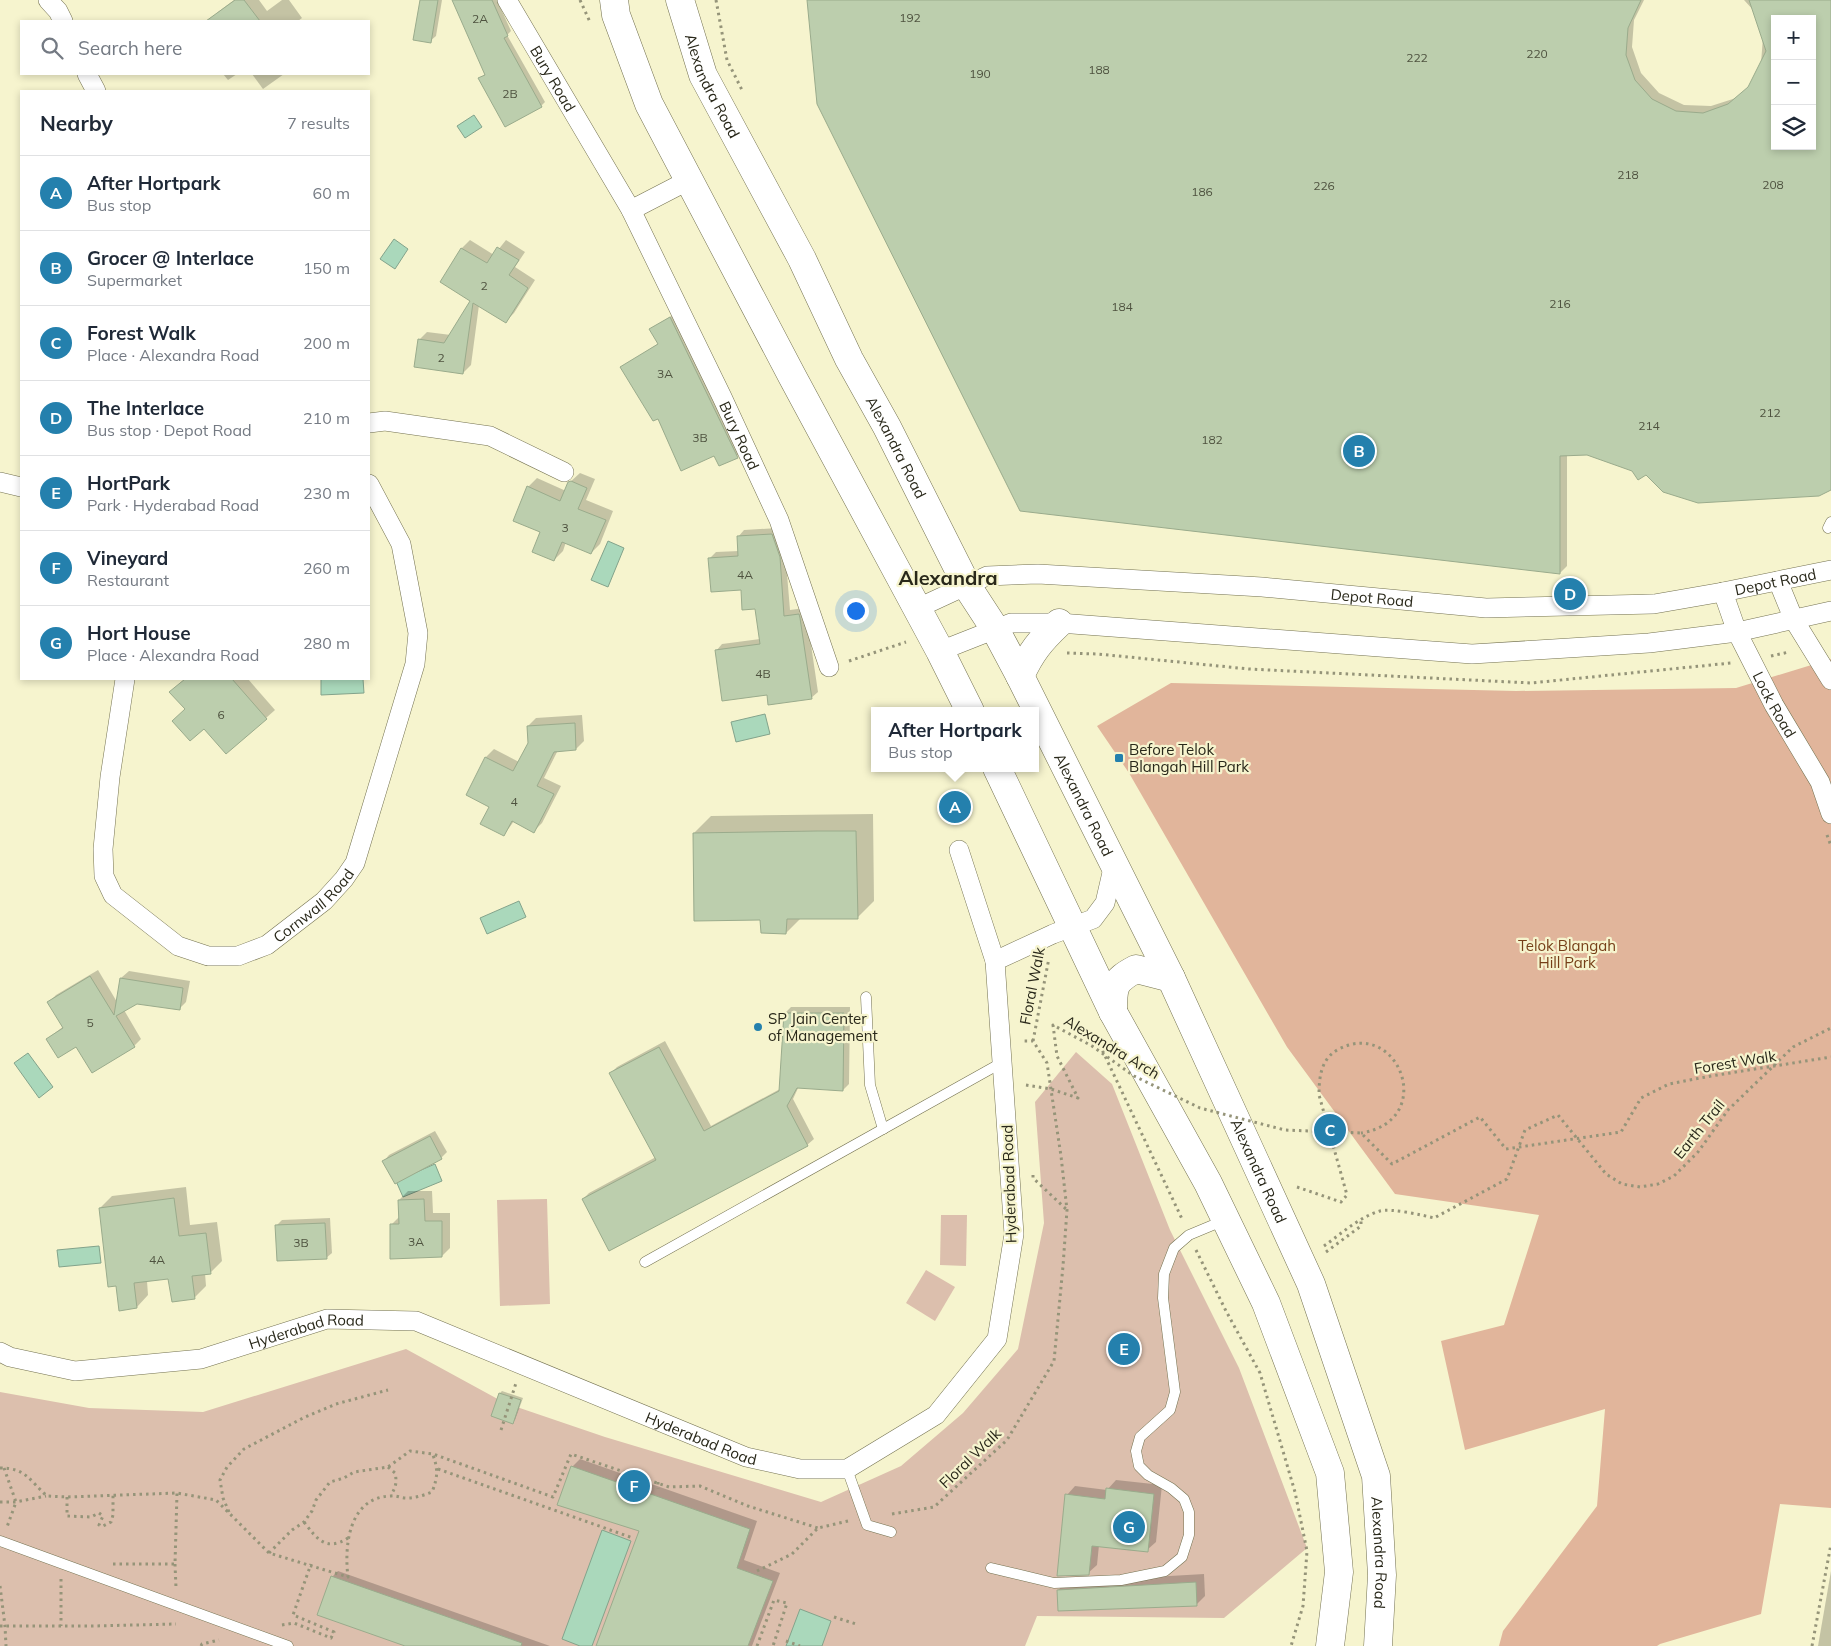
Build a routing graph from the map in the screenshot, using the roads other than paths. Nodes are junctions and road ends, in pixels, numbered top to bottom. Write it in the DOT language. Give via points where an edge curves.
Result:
graph roads {
  1 [pos="507,0"];
  2 [pos="680,0"];
  3 [pos="612,5"];
  4 [pos="88,75"];
  5 [pos="96,90"];
  6 [pos="689,180"];
  7 [pos="631,210"];
  8 [pos="370,423"];
  9 [pos="564,472"];
  10 [pos="0,482"];
  11 [pos="370,486"];
  12 [pos="20,487"];
  13 [pos="1831,570"];
  14 [pos="1778,581"];
  15 [pos="967,586"];
  16 [pos="1722,592"];
  17 [pos="918,608"];
  18 [pos="1831,611"];
  19 [pos="1794,620"];
  20 [pos="1059,623"];
  21 [pos="995,630"];
  22 [pos="1737,632"];
  23 [pos="940,650"];
  24 [pos="829,667"];
  25 [pos="1020,676"];
  26 [pos="125,680"];
  27 [pos="1831,680"];
  28 [pos="968,707"];
  29 [pos="1036,707"];
  30 [pos="1039,714"];
  31 [pos="999,772"];
  32 [pos="1831,814"];
  33 [pos="959,850"];
  34 [pos="1114,864"];
  35 [pos="1063,930"];
  36 [pos="995,960"];
  37 [pos="1171,978"];
  38 [pos="866,997"];
  39 [pos="1113,1012"];
  40 [pos="1003,1062"];
  41 [pos="883,1129"];
  42 [pos="1226,1220"];
  43 [pos="645,1262"];
  44 [pos="0,1352"];
  45 [pos="848,1470"];
  46 [pos="891,1532"];
  47 [pos="1,1542"];
  48 [pos="991,1568"];
  49 [pos="288,1646"];
  50 [pos="1330,1646"];
  51 [pos="1378,1646"];
  1 -- 7 [label="street, Bury Road"];
  2 -- 15 [label="main road, Alexandra Road" via="703,75 802,259 849,359"];
  3 -- 6 [label="main road" via="650,104"];
  4 -- 5 [label="street"];
  6 -- 7 [label="street"];
  6 -- 17 [label="main road"];
  7 -- 24 [label="street, Bury Road" via="778,520"];
  8 -- 9 [label="street" via="385,420 490,436"];
  10 -- 12 [label="street"];
  11 -- 26 [label="street, Cornwall Road" via="402,544 418,633 415,664 355,863 324,901 267,945 238,956 208,956 178,946 113,896 104,876 102,849"];
  13 -- 14 [label="street, Depot Road"];
  14 -- 16 [label="street, Depot Road"];
  14 -- 19 [label="street"];
  15 -- 16 [label="street, Depot Road" via="987,576 1038,574 1262,587 1486,608 1654,604"];
  15 -- 17 [label="street, Depot Road"];
  15 -- 21 [label="main road, Alexandra Road"];
  16 -- 22 [label="street, Lock Road"];
  17 -- 23 [label="main road"];
  18 -- 19 [label="street"];
  19 -- 22 [label="street"];
  19 -- 27 [label="street"];
  20 -- 21 [label="street" via="1011,623"];
  20 -- 22 [label="street" via="1472,654 1649,643"];
  20 -- 25 [label="main road" via="1035,647"];
  21 -- 23 [label="street"];
  21 -- 25 [label="main road, Alexandra Road"];
  22 -- 32 [label="street, Lock Road" via="1774,705 1820,782"];
  23 -- 28 [label="main road"];
  25 -- 29 [label="main road, Alexandra Road"];
  30 -- 34 [label="main road, Alexandra Road"];
  31 -- 35 [label="main road"];
  33 -- 36 [label="street, Hyderabad Road"];
  34 -- 35 [label="street" via="1105,904 1093,919"];
  34 -- 37 [label="main road, Alexandra Road"];
  35 -- 36 [label="street"];
  35 -- 39 [label="main road"];
  36 -- 40 [label="street, Hyderabad Road"];
  37 -- 39 [label="main road" via="1136,969 1122,977 1113,990"];
  37 -- 51 [label="main road, Alexandra Road" via="1311,1284 1376,1476 1382,1575"];
  38 -- 41 [label="lane" via="870,1085"];
  39 -- 42 [label="main road"];
  40 -- 41 [label="lane"];
  40 -- 45 [label="street, Hyderabad Road" via="1014,1234 997,1339 936,1415"];
  41 -- 43 [label="lane"];
  42 -- 48 [label="lane" via="1190,1235 1174,1248 1164,1274 1162,1298 1175,1392 1170,1410 1140,1436 1136,1451 1139,1466 1184,1499 1189,1512 1189,1534 1182,1557 1165,1571 1121,1580 1054,1583"];
  42 -- 50 [label="main road" via="1266,1303 1330,1473 1338,1572"];
  44 -- 45 [label="street, Hyderabad Road" via="75,1371 201,1359 327,1319 416,1321 746,1457 800,1470"];
  45 -- 46 [label="lane" via="867,1525"];
  47 -- 49 [label="lane"];
}
